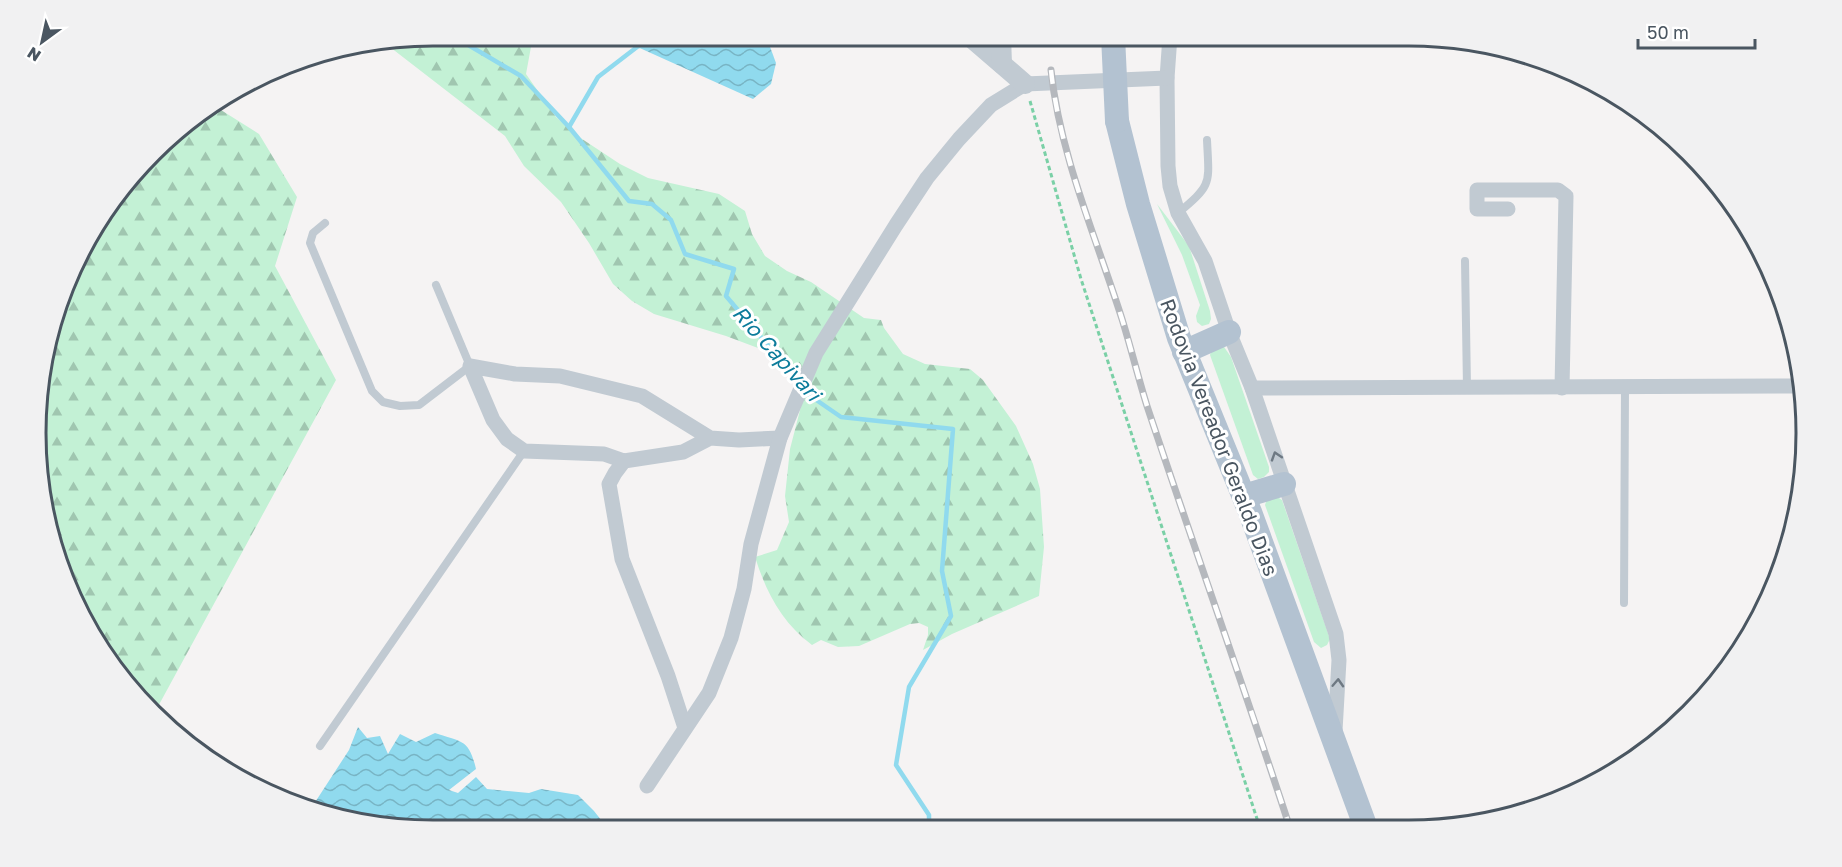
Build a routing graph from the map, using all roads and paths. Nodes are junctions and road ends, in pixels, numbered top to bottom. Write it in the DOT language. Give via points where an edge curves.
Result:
graph roads {
  1 [pos="981,46"];
  2 [pos="1001,46"];
  3 [pos="1113,46"];
  4 [pos="1169,46"];
  5 [pos="1002,64"];
  6 [pos="1167,78"];
  7 [pos="1030,84"];
  8 [pos="1207,140"];
  9 [pos="1508,209"];
  10 [pos="1178,213"];
  11 [pos="325,223"];
  12 [pos="1465,261"];
  13 [pos="436,285"];
  14 [pos="1229,332"];
  15 [pos="1184,352"];
  16 [pos="470,366"];
  17 [pos="1792,386"];
  18 [pos="1562,387"];
  19 [pos="1625,387"];
  20 [pos="1252,388"];
  21 [pos="1467,388"];
  22 [pos="710,438"];
  23 [pos="780,438"];
  24 [pos="524,451"];
  25 [pos="624,461"];
  26 [pos="1284,484"];
  27 [pos="1244,496"];
  28 [pos="1624,603"];
  29 [pos="686,728"];
  30 [pos="1334,741"];
  31 [pos="320,746"];
  32 [pos="647,786"];
  33 [pos="1257,820"];
  34 [pos="1363,820"];
  1 -- 5 [label="street"];
  2 -- 5 [label="street"];
  3 -- 15 [label="main road, Rodovia Vereador Geraldo Dias, bridge" via="1117,121"];
  4 -- 6 [label="street"];
  5 -- 7 [label="street"];
  6 -- 7 [label="street"];
  6 -- 10 [label="street" via="1168,166"];
  7 -- 23 [label="street" via="991,105 927,178 816,353"];
  7 -- 33 [label="path" via="1081,279"];
  8 -- 10 [label="lane" via="1208,178 1204,189"];
  9 -- 18 [label="street" via="1477,209 1477,190 1558,190 1566,196"];
  10 -- 14 [label="street" via="1205,261"];
  11 -- 16 [label="lane" via="313,233 310,243 372,391 383,402 418,405"];
  12 -- 21 [label="lane"];
  13 -- 16 [label="lane"];
  14 -- 15 [label="main road"];
  14 -- 20 [label="street"];
  15 -- 27 [label="main road, Rodovia Vereador Geraldo Dias"];
  16 -- 22 [label="street" via="560,376 642,396"];
  16 -- 24 [label="street" via="494,420 507,440"];
  17 -- 19 [label="street"];
  18 -- 19 [label="street"];
  18 -- 21 [label="street"];
  19 -- 28 [label="lane"];
  20 -- 21 [label="street"];
  26 -- 20 [label="street, one-way"];
  22 -- 23 [label="street"];
  22 -- 25 [label="street" via="683,452"];
  23 -- 29 [label="street" via="751,544 732,638 709,693"];
  24 -- 25 [label="street" via="604,454"];
  24 -- 31 [label="lane"];
  25 -- 29 [label="street" via="609,484 622,560"];
  26 -- 27 [label="main road"];
  30 -- 26 [label="street, one-way" via="1339,660 1336,634"];
  27 -- 30 [label="main road, Rodovia Vereador Geraldo Dias"];
  29 -- 32 [label="street"];
  30 -- 34 [label="main road, Rodovia Vereador Geraldo Dias"];
}
